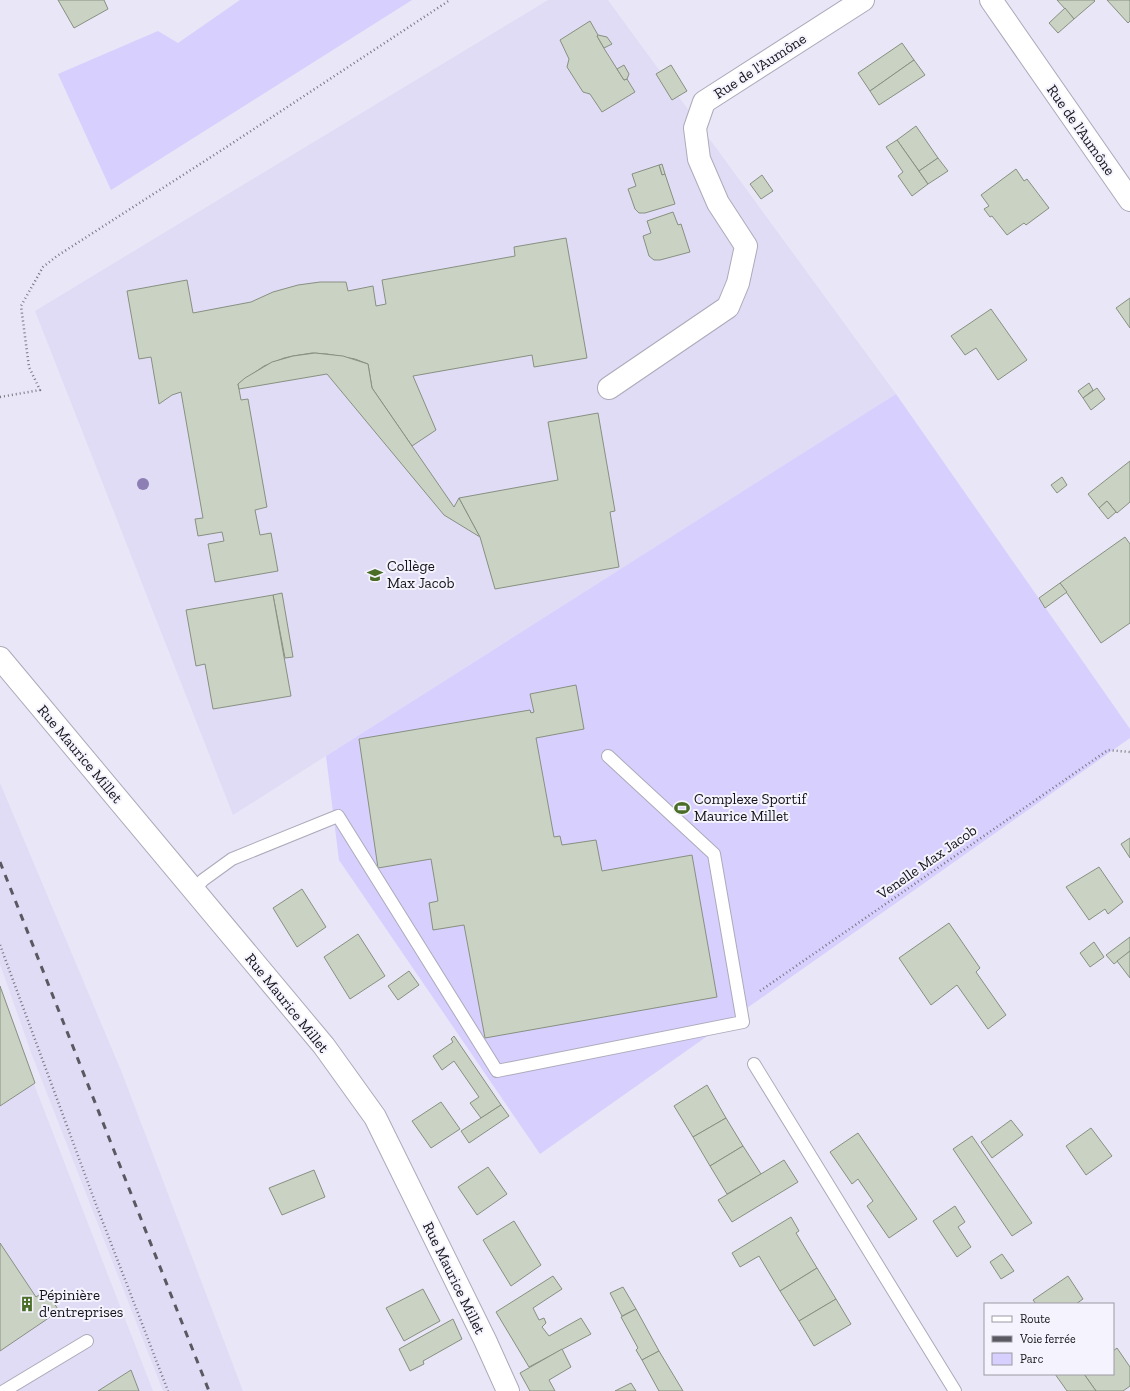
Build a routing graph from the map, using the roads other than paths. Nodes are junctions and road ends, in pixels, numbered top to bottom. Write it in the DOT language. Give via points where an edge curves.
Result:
graph roads {
  1 [pos="862,0"];
  2 [pos="991,0"];
  3 [pos="1130,200"];
  4 [pos="609,388"];
  5 [pos="0,658"];
  6 [pos="608,756"];
  7 [pos="194,890"];
  8 [pos="754,1064"];
  9 [pos="87,1341"];
  10 [pos="4,1391"];
  11 [pos="508,1391"];
  12 [pos="955,1391"];
  1 -- 4 [label="street, Rue de l'Aumône" via="704,102 695,128 699,159 718,204 746,246 738,283 728,307"];
  2 -- 3 [label="street, Rue de l'Aumône"];
  5 -- 7 [label="street, Rue Maurice Millet"];
  6 -- 7 [label="lane" via="714,854 743,1022 497,1071 338,816 232,859 203,880"];
  7 -- 11 [label="street, Rue Maurice Millet" via="324,1046 375,1117"];
  8 -- 12 [label="lane"];
  9 -- 10 [label="lane"];
}
